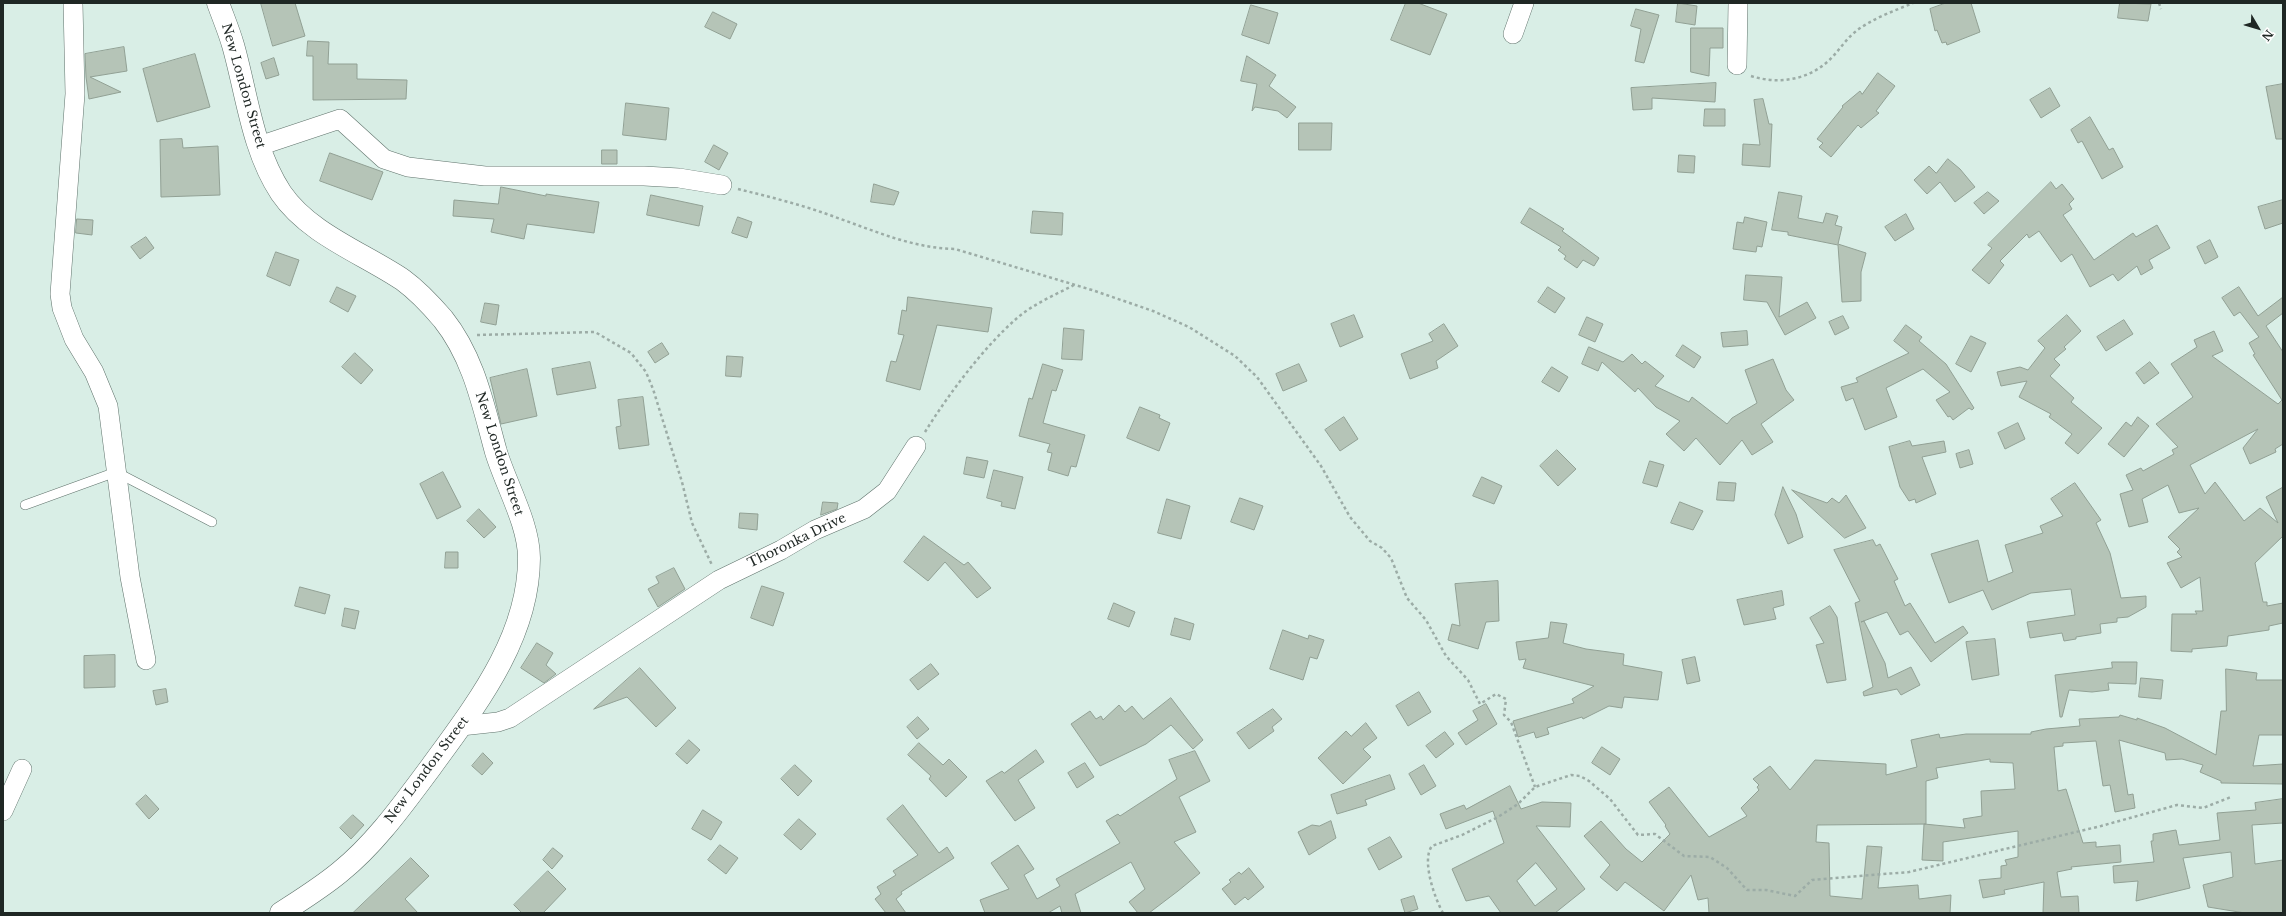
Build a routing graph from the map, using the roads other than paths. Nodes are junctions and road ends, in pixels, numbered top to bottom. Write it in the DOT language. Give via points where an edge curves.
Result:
graph roads {
  1 [pos="73,3"];
  2 [pos="218,3"];
  3 [pos="1524,3"];
  4 [pos="1738,3"];
  5 [pos="1513,34"];
  6 [pos="1737,65"];
  7 [pos="259,146"];
  8 [pos="722,185"];
  9 [pos="916,446"];
  10 [pos="116,472"];
  11 [pos="25,505"];
  12 [pos="212,522"];
  13 [pos="146,660"];
  14 [pos="461,726"];
  15 [pos="22,769"];
  16 [pos="3,811"];
  17 [pos="281,913"];
  1 -- 10 [label="street" via="75,94 60,294 62,308 74,339 94,372 108,406"];
  2 -- 7 [label="street, New London Street" via="233,44"];
  3 -- 5 [label="street"];
  4 -- 6 [label="street"];
  7 -- 8 [label="street" via="340,119 384,159 408,167 485,176 644,176 679,178"];
  7 -- 14 [label="street, New London Street" via="282,194 302,215 322,230 404,281 425,299 465,351 473,371 499,462 527,540 529,558 517,625 509,645 493,676"];
  9 -- 14 [label="street, Thoronka Drive" via="896,480 876,501 864,509 815,530 781,550 719,580 510,718 498,722"];
  10 -- 11 [label="lane"];
  10 -- 12 [label="lane"];
  10 -- 13 [label="street" via="130,577"];
  14 -- 17 [label="street, New London Street" via="394,816 367,846 342,871"];
  15 -- 16 [label="street"];
}
